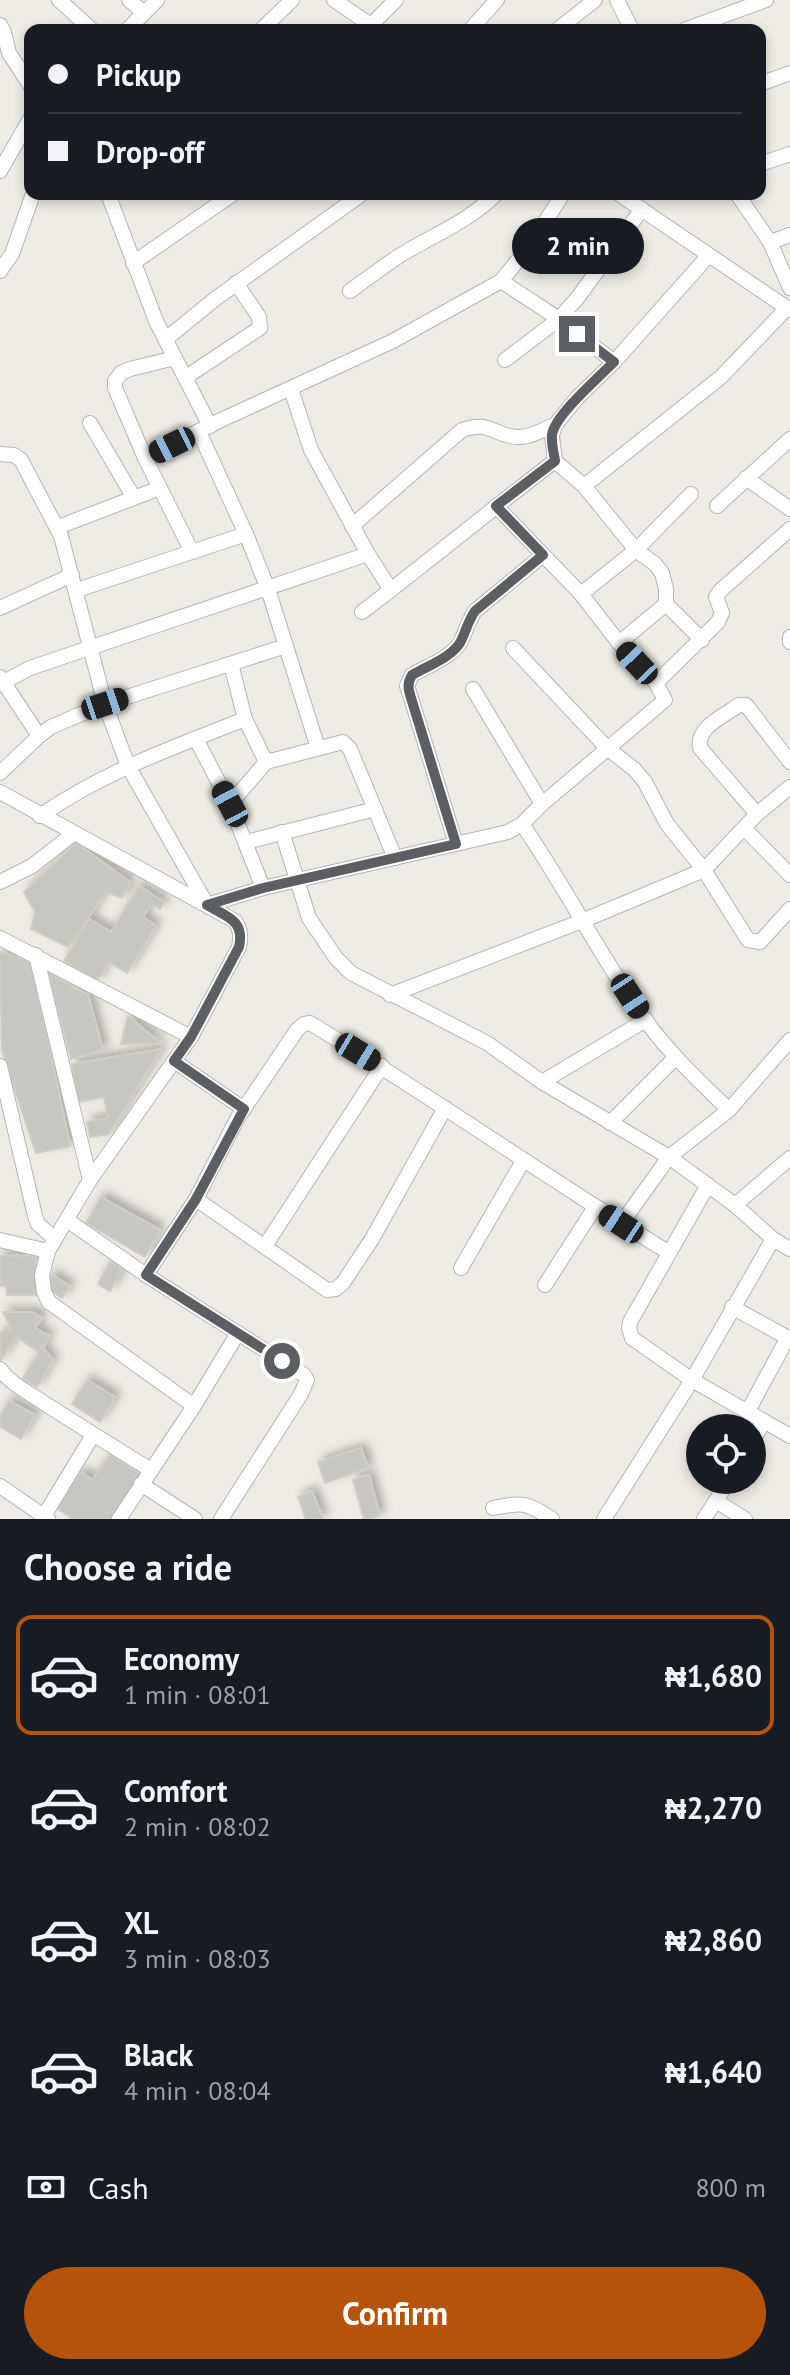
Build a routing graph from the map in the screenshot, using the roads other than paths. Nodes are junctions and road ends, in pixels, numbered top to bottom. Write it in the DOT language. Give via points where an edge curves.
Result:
graph roads {
  1 [pos="59,0"];
  2 [pos="129,0"];
  3 [pos="157,0"];
  4 [pos="292,0"];
  5 [pos="334,0"];
  6 [pos="396,0"];
  7 [pos="497,0"];
  8 [pos="595,0"];
  9 [pos="617,0"];
  10 [pos="766,0"];
  11 [pos="144,13"];
  12 [pos="85,24"];
  13 [pos="133,24"];
  14 [pos="267,24"];
  15 [pos="367,24"];
  16 [pos="375,24"];
  17 [pos="475,24"];
  18 [pos="565,24"];
  19 [pos="628,24"];
  20 [pos="700,24"];
  21 [pos="0,25"];
  22 [pos="790,73"];
  23 [pos="24,76"];
  24 [pos="766,82"];
  25 [pos="24,129"];
  26 [pos="790,154"];
  27 [pos="766,162"];
  28 [pos="0,171"];
  29 [pos="31,200"];
  30 [pos="110,200"];
  31 [pos="224,200"];
  32 [pos="354,200"];
  33 [pos="490,200"];
  34 [pos="559,200"];
  35 [pos="628,200"];
  36 [pos="741,200"];
  37 [pos="642,209"];
  38 [pos="790,235"];
  39 [pos="770,242"];
  40 [pos="709,255"];
  41 [pos="133,263"];
  42 [pos="0,271"];
  43 [pos="501,281"];
  44 [pos="236,283"];
  45 [pos="790,288"];
  46 [pos="350,291"];
  47 [pos="788,309"];
  48 [pos="559,319"];
  49 [pos="166,339"];
  50 [pos="175,358"];
  51 [pos="505,360"];
  52 [pos="614,362"];
  53 [pos="186,377"];
  54 [pos="291,389"];
  55 [pos="90,423"];
  56 [pos="555,425"];
  57 [pos="205,429"];
  58 [pos="790,439"];
  59 [pos="0,454"];
  60 [pos="145,458"];
  61 [pos="555,461"];
  62 [pos="746,478"];
  63 [pos="584,486"];
  64 [pos="160,488"];
  65 [pos="691,494"];
  66 [pos="134,498"];
  67 [pos="496,506"];
  68 [pos="717,506"];
  69 [pos="790,509"];
  70 [pos="352,526"];
  71 [pos="58,527"];
  72 [pos="790,529"];
  73 [pos="246,534"];
  74 [pos="636,550"];
  75 [pos="192,552"];
  76 [pos="368,554"];
  77 [pos="543,555"];
  78 [pos="72,575"];
  79 [pos="268,589"];
  80 [pos="77,590"];
  81 [pos="391,590"];
  82 [pos="581,594"];
  83 [pos="666,604"];
  84 [pos="0,608"];
  85 [pos="362,612"];
  86 [pos="702,640"];
  87 [pos="619,643"];
  88 [pos="286,646"];
  89 [pos="91,648"];
  90 [pos="513,648"];
  91 [pos="231,664"];
  92 [pos="1,681"];
  93 [pos="656,683"];
  94 [pos="473,689"];
  95 [pos="105,704"];
  96 [pos="245,719"];
  97 [pos="39,736"];
  98 [pos="196,739"];
  99 [pos="318,748"];
  100 [pos="607,748"];
  101 [pos="266,762"];
  102 [pos="790,762"];
  103 [pos="128,766"];
  104 [pos="0,773"];
  105 [pos="790,787"];
  106 [pos="0,792"];
  107 [pos="230,804"];
  108 [pos="542,804"];
  109 [pos="375,809"];
  110 [pos="757,814"];
  111 [pos="40,816"];
  112 [pos="522,824"];
  113 [pos="744,828"];
  114 [pos="282,832"];
  115 [pos="73,834"];
  116 [pos="246,842"];
  117 [pos="456,844"];
  118 [pos="395,858"];
  119 [pos="704,870"];
  120 [pos="790,875"];
  121 [pos="298,880"];
  122 [pos="0,882"];
  123 [pos="263,888"];
  124 [pos="207,905"];
  125 [pos="790,909"];
  126 [pos="582,921"];
  127 [pos="0,938"];
  128 [pos="36,955"];
  129 [pos="390,995"];
  130 [pos="646,1020"];
  131 [pos="191,1037"];
  132 [pos="789,1042"];
  133 [pos="675,1058"];
  134 [pos="174,1061"];
  135 [pos="0,1066"];
  136 [pos="382,1066"];
  137 [pos="542,1082"];
  138 [pos="445,1108"];
  139 [pos="244,1109"];
  140 [pos="729,1110"];
  141 [pos="610,1123"];
  142 [pos="669,1157"];
  143 [pos="790,1158"];
  144 [pos="523,1161"];
  145 [pos="90,1180"];
  146 [pos="708,1185"];
  147 [pos="196,1199"];
  148 [pos="735,1205"];
  149 [pos="595,1207"];
  150 [pos="67,1220"];
  151 [pos="621,1224"];
  152 [pos="773,1239"];
  153 [pos="0,1240"];
  154 [pos="51,1245"];
  155 [pos="265,1246"];
  156 [pos="790,1249"];
  157 [pos="668,1252"];
  158 [pos="461,1268"];
  159 [pos="146,1275"];
  160 [pos="545,1285"];
  161 [pos="732,1307"];
  162 [pos="238,1333"];
  163 [pos="789,1338"];
  164 [pos="0,1369"];
  165 [pos="692,1380"];
  166 [pos="194,1406"];
  167 [pos="748,1411"];
  168 [pos="753,1414"];
  169 [pos="766,1422"];
  170 [pos="93,1435"];
  171 [pos="790,1436"];
  172 [pos="151,1470"];
  173 [pos="141,1484"];
  174 [pos="0,1486"];
  175 [pos="720,1494"];
  176 [pos="716,1501"];
  177 [pos="493,1508"];
  178 [pos="46,1518"];
  179 [pos="119,1519"];
  180 [pos="195,1519"];
  181 [pos="221,1519"];
  182 [pos="552,1519"];
  183 [pos="604,1519"];
  184 [pos="704,1519"];
  185 [pos="745,1519"];
  1 -- 12 [label="street"];
  2 -- 11 [label="street"];
  3 -- 11 [label="street"];
  4 -- 14 [label="street"];
  5 -- 15 [label="street"];
  6 -- 16 [label="street"];
  7 -- 17 [label="street"];
  8 -- 18 [label="street"];
  9 -- 19 [label="street"];
  10 -- 20 [label="street"];
  11 -- 13 [label="street"];
  21 -- 23 [label="street"];
  22 -- 24 [label="street"];
  25 -- 28 [label="street"];
  26 -- 27 [label="street"];
  29 -- 42 [label="street" via="12,254"];
  30 -- 41 [label="street"];
  31 -- 41 [label="street"];
  32 -- 44 [label="street"];
  33 -- 46 [label="street"];
  34 -- 43 [label="street"];
  35 -- 37 [label="street"];
  36 -- 39 [label="street"];
  37 -- 40 [label="street"];
  37 -- 48 [label="street"];
  38 -- 39 [label="street"];
  39 -- 45 [label="street"];
  40 -- 47 [label="street"];
  40 -- 52 [label="street"];
  41 -- 49 [label="street"];
  43 -- 48 [label="street"];
  43 -- 54 [label="street"];
  44 -- 49 [label="street"];
  44 -- 53 [label="street" via="259,317 260,328"];
  47 -- 63 [label="street" via="721,377"];
  48 -- 51 [label="street"];
  48 -- 52 [label="street"];
  49 -- 50 [label="street"];
  50 -- 53 [label="street"];
  50 -- 60 [label="street" via="130,369 115,381"];
  52 -- 56 [label="street"];
  53 -- 57 [label="street"];
  54 -- 57 [label="street"];
  54 -- 70 [label="street" via="307,440"];
  55 -- 66 [label="street"];
  56 -- 61 [label="street"];
  56 -- 70 [label="street" via="526,437 487,426 462,430"];
  57 -- 60 [label="street"];
  57 -- 73 [label="street"];
  58 -- 62 [label="street"];
  59 -- 71 [label="street" via="21,460"];
  60 -- 64 [label="street"];
  61 -- 63 [label="street"];
  61 -- 67 [label="street"];
  62 -- 68 [label="street"];
  62 -- 69 [label="street"];
  63 -- 74 [label="street"];
  64 -- 66 [label="street"];
  64 -- 75 [label="street"];
  65 -- 74 [label="street"];
  66 -- 71 [label="street"];
  67 -- 77 [label="street"];
  67 -- 81 [label="street"];
  70 -- 76 [label="street"];
  71 -- 78 [label="street"];
  72 -- 86 [label="street" via="720,591 716,597 721,617"];
  73 -- 75 [label="street"];
  73 -- 79 [label="street"];
  74 -- 82 [label="street"];
  74 -- 83 [label="street" via="662,573"];
  75 -- 80 [label="street"];
  76 -- 79 [label="street"];
  76 -- 81 [label="street"];
  77 -- 82 [label="street"];
  77 -- 117 [label="street" via="475,611 455,651 408,681"];
  78 -- 80 [label="street"];
  78 -- 84 [label="street"];
  79 -- 88 [label="street"];
  79 -- 89 [label="street"];
  80 -- 89 [label="street"];
  81 -- 85 [label="street"];
  82 -- 87 [label="street"];
  83 -- 86 [label="street"];
  83 -- 87 [label="street"];
  86 -- 93 [label="street"];
  87 -- 93 [label="street"];
  88 -- 91 [label="street"];
  88 -- 99 [label="street"];
  89 -- 92 [label="street"];
  89 -- 95 [label="street"];
  90 -- 100 [label="street"];
  91 -- 95 [label="street"];
  91 -- 96 [label="street"];
  92 -- 97 [label="street"];
  93 -- 100 [label="street" via="665,700"];
  94 -- 108 [label="street"];
  95 -- 97 [label="street"];
  95 -- 103 [label="street"];
  96 -- 98 [label="street"];
  96 -- 101 [label="street"];
  97 -- 104 [label="street"];
  98 -- 103 [label="street"];
  98 -- 107 [label="street"];
  99 -- 101 [label="street"];
  99 -- 109 [label="street" via="347,743"];
  100 -- 108 [label="street"];
  100 -- 119 [label="street" via="645,782 667,824"];
  101 -- 107 [label="street"];
  102 -- 110 [label="street" via="746,705 701,732 700,748"];
  103 -- 111 [label="street"];
  103 -- 124 [label="street"];
  105 -- 110 [label="street"];
  106 -- 111 [label="street"];
  107 -- 116 [label="street"];
  108 -- 112 [label="street"];
  109 -- 114 [label="street"];
  109 -- 118 [label="street"];
  110 -- 113 [label="street"];
  111 -- 115 [label="street"];
  112 -- 117 [label="street"];
  112 -- 126 [label="street"];
  113 -- 119 [label="street"];
  113 -- 120 [label="street"];
  114 -- 116 [label="street"];
  114 -- 121 [label="street"];
  115 -- 122 [label="street" via="32,866"];
  115 -- 124 [label="street"];
  116 -- 123 [label="street"];
  117 -- 118 [label="street"];
  118 -- 121 [label="street"];
  119 -- 125 [label="street" via="748,940 760,942"];
  119 -- 126 [label="street"];
  121 -- 123 [label="street"];
  121 -- 129 [label="street" via="309,918 336,958"];
  123 -- 124 [label="street"];
  124 -- 131 [label="street" via="235,921 241,937"];
  126 -- 129 [label="street"];
  126 -- 130 [label="street"];
  127 -- 128 [label="street"];
  128 -- 131 [label="street"];
  128 -- 145 [label="street"];
  129 -- 137 [label="street" via="487,1043"];
  130 -- 133 [label="street"];
  130 -- 137 [label="street"];
  131 -- 134 [label="street"];
  132 -- 140 [label="street"];
  133 -- 140 [label="street"];
  133 -- 141 [label="street"];
  134 -- 139 [label="street"];
  134 -- 145 [label="street"];
  135 -- 154 [label="street" via="35,1216"];
  136 -- 138 [label="street"];
  136 -- 139 [label="street" via="304,1024"];
  136 -- 155 [label="street"];
  137 -- 141 [label="street"];
  138 -- 144 [label="street"];
  138 -- 155 [label="street" via="372,1239 336,1289 327,1290"];
  139 -- 147 [label="street"];
  140 -- 142 [label="street"];
  141 -- 142 [label="street"];
  142 -- 146 [label="street"];
  142 -- 151 [label="street"];
  143 -- 148 [label="street"];
  144 -- 149 [label="street"];
  144 -- 158 [label="street"];
  145 -- 150 [label="street"];
  146 -- 148 [label="street"];
  146 -- 157 [label="street"];
  147 -- 155 [label="street"];
  147 -- 159 [label="street"];
  148 -- 152 [label="street"];
  149 -- 151 [label="street"];
  149 -- 160 [label="street"];
  150 -- 154 [label="street"];
  150 -- 159 [label="street"];
  151 -- 157 [label="street"];
  152 -- 156 [label="street"];
  152 -- 161 [label="street"];
  153 -- 154 [label="street"];
  154 -- 166 [label="street" via="42,1275 49,1302"];
  157 -- 165 [label="street" via="629,1328 632,1338"];
  159 -- 162 [label="street"];
  161 -- 163 [label="street"];
  161 -- 165 [label="street"];
  162 -- 166 [label="street"];
  162 -- 181 [label="street" via="307,1380"];
  163 -- 167 [label="street"];
  164 -- 170 [label="street"];
  165 -- 167 [label="street"];
  165 -- 183 [label="street"];
  166 -- 172 [label="street"];
  167 -- 168 [label="street"];
  169 -- 171 [label="street"];
  170 -- 172 [label="street"];
  170 -- 178 [label="street"];
  172 -- 173 [label="street"];
  173 -- 179 [label="street"];
  173 -- 180 [label="street"];
  174 -- 178 [label="street"];
  175 -- 176 [label="street"];
  176 -- 184 [label="street"];
  176 -- 185 [label="street"];
  177 -- 182 [label="street" via="521,1503"];
}
